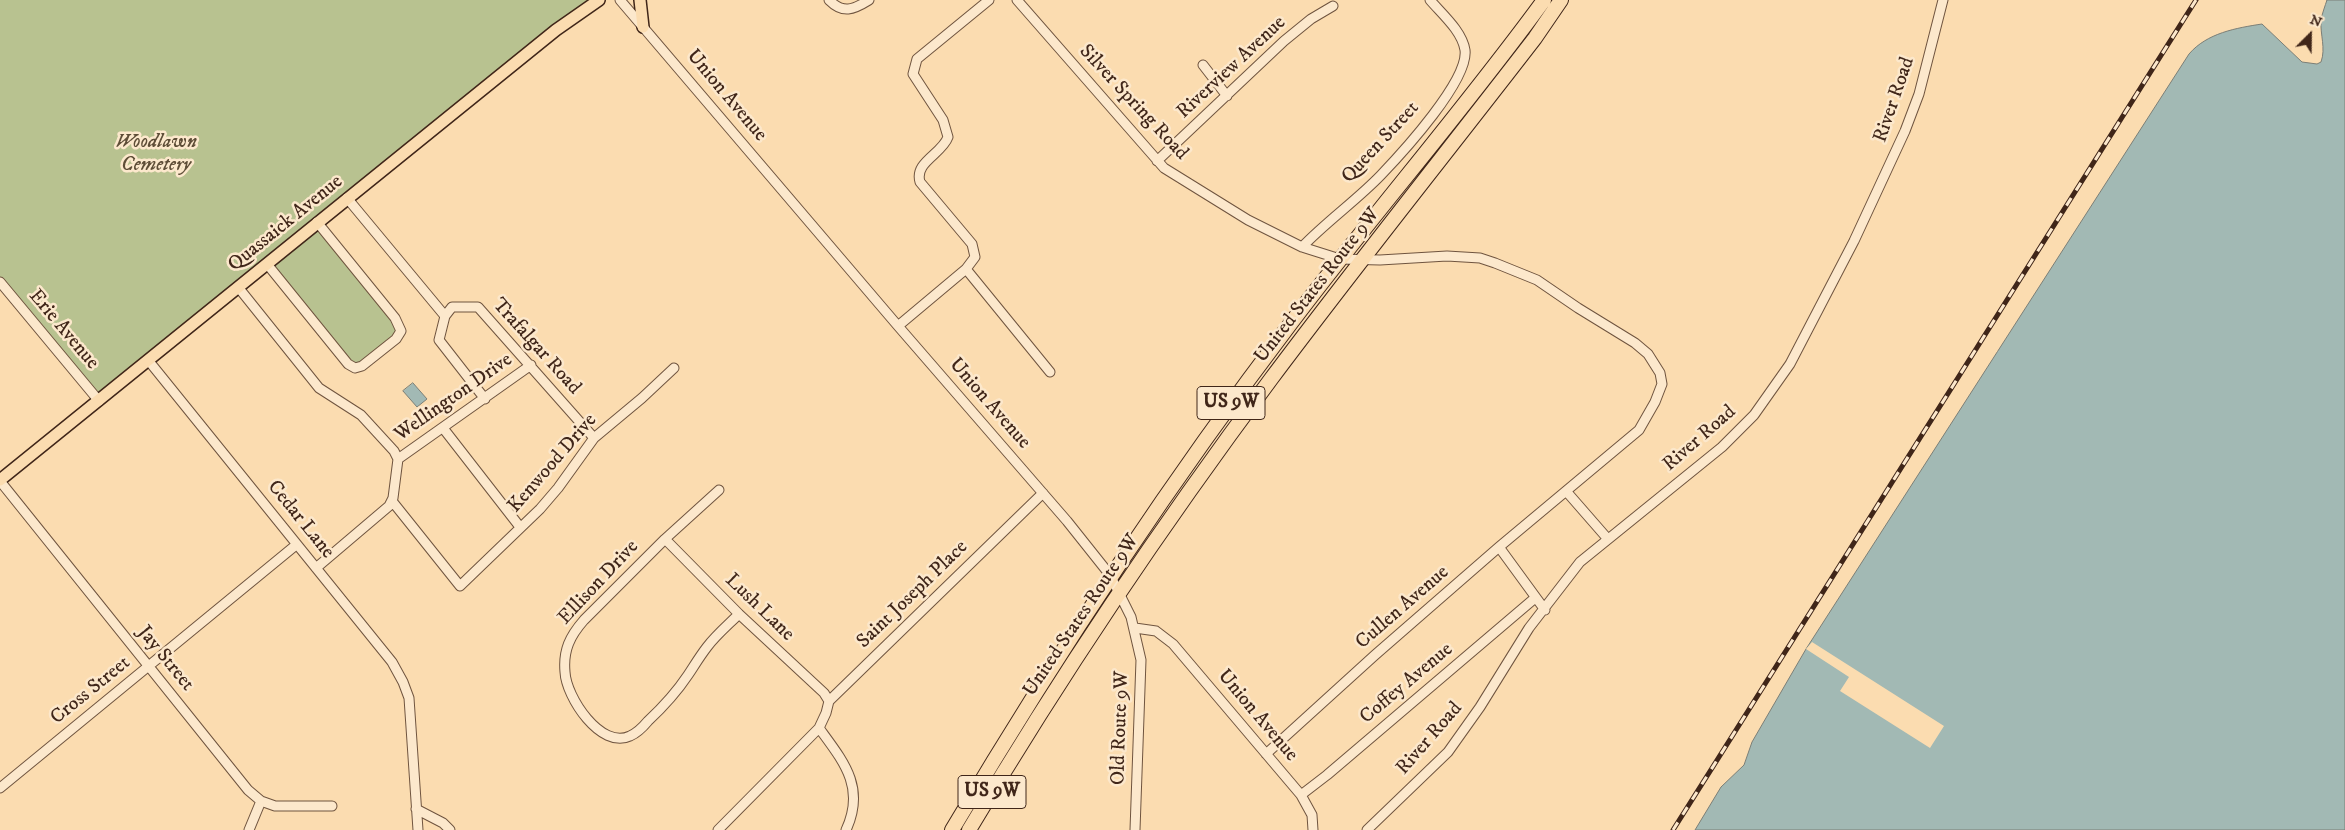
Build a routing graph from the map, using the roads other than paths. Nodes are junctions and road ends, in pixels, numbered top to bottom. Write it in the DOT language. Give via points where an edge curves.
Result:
graph roads {
  1 [pos="599,0"];
  2 [pos="620,0"];
  3 [pos="640,0"];
  4 [pos="829,0"];
  5 [pos="868,0"];
  6 [pos="989,0"];
  7 [pos="1017,0"];
  8 [pos="1430,0"];
  9 [pos="1544,0"];
  10 [pos="1562,0"];
  11 [pos="1943,0"];
  12 [pos="1333,6"];
  13 [pos="643,27"];
  14 [pos="1203,65"];
  15 [pos="1227,96"];
  16 [pos="1158,161"];
  17 [pos="347,198"];
  18 [pos="317,222"];
  19 [pos="1302,247"];
  20 [pos="1340,259"];
  21 [pos="1363,259"];
  22 [pos="267,264"];
  23 [pos="966,269"];
  24 [pos="0,282"];
  25 [pos="238,287"];
  26 [pos="445,316"];
  27 [pos="898,326"];
  28 [pos="148,360"];
  29 [pos="531,365"];
  30 [pos="674,368"];
  31 [pos="1050,372"];
  32 [pos="485,399"];
  33 [pos="98,401"];
  34 [pos="443,428"];
  35 [pos="594,438"];
  36 [pos="398,459"];
  37 [pos="0,481"];
  38 [pos="719,490"];
  39 [pos="1566,491"];
  40 [pos="1042,493"];
  41 [pos="392,501"];
  42 [pos="520,527"];
  43 [pos="1607,538"];
  44 [pos="665,539"];
  45 [pos="296,545"];
  46 [pos="1499,547"];
  47 [pos="316,568"];
  48 [pos="1110,575"];
  49 [pos="1121,593"];
  50 [pos="1535,598"];
  51 [pos="1545,610"];
  52 [pos="739,614"];
  53 [pos="1135,628"];
  54 [pos="149,667"];
  55 [pos="829,701"];
  56 [pos="819,728"];
  57 [pos="1266,754"];
  58 [pos="0,788"];
  59 [pos="1301,795"];
  60 [pos="260,801"];
  61 [pos="332,806"];
  62 [pos="416,809"];
  63 [pos="249,830"];
  64 [pos="418,830"];
  65 [pos="450,830"];
  66 [pos="718,830"];
  67 [pos="846,830"];
  68 [pos="952,830"];
  69 [pos="969,830"];
  70 [pos="1135,830"];
  71 [pos="1313,830"];
  72 [pos="1367,830"];
  1 -- 17 [label="main road, Quassaick Avenue" via="556,30"];
  2 -- 13 [label="street, Union Avenue"];
  3 -- 13 [label="main road"];
  4 -- 5 [label="street" via="835,6 851,10"];
  6 -- 23 [label="street" via="924,52 917,59 913,74 943,120 948,136 921,168 918,177 972,244 975,257"];
  7 -- 16 [label="street, Silver Spring Road"];
  8 -- 19 [label="street, Queen Street" via="1455,30 1465,49 1459,74 1419,132 1381,175"];
  9 -- 20 [label="highway, United States Route 9W / US 9W"];
  10 -- 21 [label="highway, United States Route 9W / US 9W"];
  11 -- 43 [label="street, River Road" via="1919,94 1905,131 1850,250 1790,364 1754,415 1722,446"];
  12 -- 15 [label="street, Riverview Avenue" via="1284,41"];
  13 -- 27 [label="street, Union Avenue"];
  14 -- 15 [label="street"];
  15 -- 16 [label="street, Riverview Avenue"];
  16 -- 19 [label="street, Silver Spring Road" via="1164,168 1248,220"];
  17 -- 18 [label="main road, Quassaick Avenue"];
  17 -- 26 [label="street"];
  18 -- 22 [label="main road, Quassaick Avenue"];
  18 -- 22 [label="street" via="395,318 401,331 396,339 362,366 355,368 348,364"];
  19 -- 20 [label="street, Silver Spring Road"];
  20 -- 21 [label="street, Silver Spring Road"];
  20 -- 48 [label="highway, United States Route 9W / US 9W" via="1223,414"];
  21 -- 39 [label="street, Silver Spring Road" via="1447,256 1480,258 1495,263 1537,280 1635,342 1648,354 1660,372 1662,384 1639,430"];
  21 -- 49 [label="highway, United States Route 9W / US 9W" via="1265,388"];
  22 -- 25 [label="main road, Quassaick Avenue"];
  23 -- 27 [label="street"];
  23 -- 31 [label="street"];
  24 -- 33 [label="street, Erie Avenue"];
  25 -- 28 [label="main road, Quassaick Avenue"];
  25 -- 36 [label="street" via="319,388 361,415"];
  26 -- 29 [label="street, Trafalgar Road" via="452,307 478,308"];
  26 -- 32 [label="street" via="439,331 440,343"];
  27 -- 40 [label="street, Union Avenue"];
  28 -- 33 [label="main road, Quassaick Avenue"];
  28 -- 45 [label="street, Cedar Lane"];
  29 -- 32 [label="street, Wellington Drive"];
  29 -- 35 [label="street, Trafalgar Road"];
  30 -- 35 [label="street, Kenwood Drive"];
  32 -- 34 [label="street, Wellington Drive"];
  33 -- 37 [label="main road, Quassaick Avenue"];
  34 -- 36 [label="street, Wellington Drive"];
  34 -- 42 [label="street"];
  35 -- 42 [label="street, Kenwood Drive" via="558,488"];
  36 -- 41 [label="street"];
  37 -- 54 [label="street, Jay Street"];
  38 -- 44 [label="street, Ellison Drive"];
  39 -- 43 [label="street"];
  39 -- 46 [label="street, Cullen Avenue"];
  40 -- 48 [label="street, Union Avenue"];
  40 -- 55 [label="street, Saint Joseph Place"];
  41 -- 42 [label="street, Kenwood Drive" via="460,586"];
  41 -- 47 [label="street"];
  43 -- 51 [label="street, River Road" via="1580,562"];
  44 -- 52 [label="street, Lush Lane"];
  44 -- 52 [label="street, Ellison Drive" via="584,620 567,643 564,662 567,683 576,702 598,731 617,738 638,730 667,703 708,646"];
  45 -- 47 [label="street, Cedar Lane"];
  45 -- 54 [label="street, Cross Street"];
  46 -- 50 [label="street"];
  46 -- 57 [label="street, Cullen Avenue"];
  47 -- 62 [label="street, Cedar Lane" via="392,662 403,682 410,710"];
  48 -- 49 [label="street, Union Avenue"];
  48 -- 68 [label="highway, United States Route 9W / US 9W"];
  49 -- 53 [label="street, Union Avenue"];
  49 -- 69 [label="highway, United States Route 9W / US 9W"];
  50 -- 51 [label="street"];
  50 -- 59 [label="street, Coffey Avenue"];
  51 -- 72 [label="street, River Road" via="1529,628 1448,752"];
  52 -- 55 [label="street, Lush Lane"];
  53 -- 57 [label="street, Union Avenue" via="1156,632 1173,644"];
  53 -- 70 [label="street, Old Route 9W" via="1141,680"];
  54 -- 58 [label="street, Cross Street"];
  54 -- 60 [label="street, Jay Street"];
  55 -- 56 [label="street, Saint Joseph Place"];
  56 -- 66 [label="street"];
  56 -- 67 [label="street" via="850,774 854,790 853,809"];
  57 -- 59 [label="street, Union Avenue"];
  59 -- 71 [label="street, Union Avenue" via="1312,815"];
  60 -- 61 [label="street" via="275,806"];
  60 -- 63 [label="street"];
  62 -- 64 [label="street, Cedar Lane"];
  62 -- 65 [label="street"];
}
